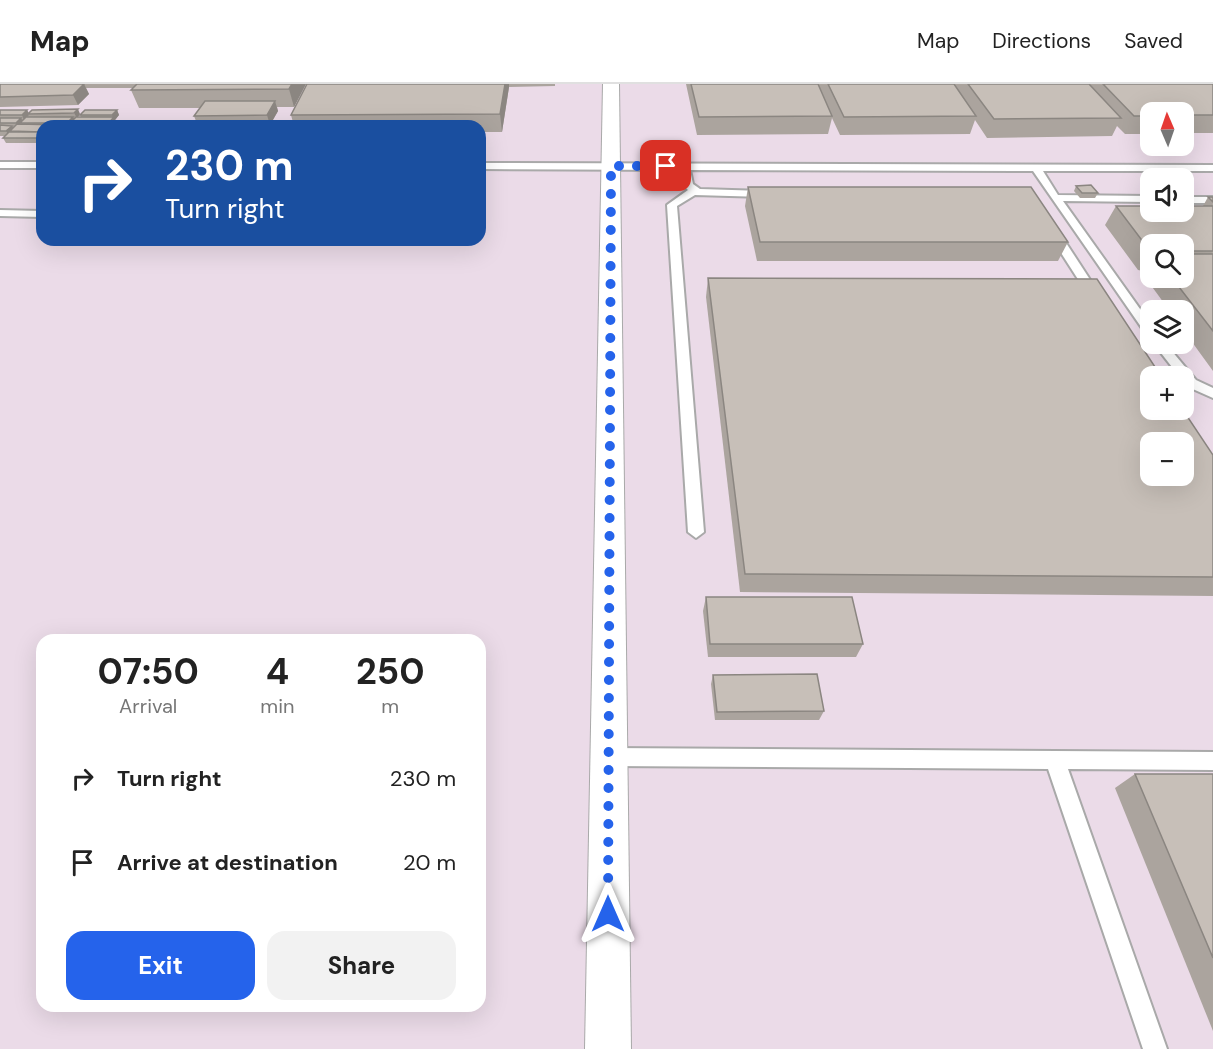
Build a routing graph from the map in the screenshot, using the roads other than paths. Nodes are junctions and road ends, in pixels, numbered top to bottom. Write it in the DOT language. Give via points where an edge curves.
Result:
graph roads {
  1 [pos="611,84"];
  2 [pos="0,165"];
  3 [pos="36,165"];
  4 [pos="486,166"];
  5 [pos="611,166"];
  6 [pos="684,166"];
  7 [pos="1036,167"];
  8 [pos="1213,168"];
  9 [pos="693,190"];
  10 [pos="776,194"];
  11 [pos="1055,198"];
  12 [pos="1140,200"];
  13 [pos="1194,200"];
  14 [pos="1213,200"];
  15 [pos="0,213"];
  16 [pos="36,214"];
  17 [pos="1049,225"];
  18 [pos="1106,313"];
  19 [pos="1140,317"];
  20 [pos="1168,354"];
  21 [pos="1213,393"];
  22 [pos="696,532"];
  23 [pos="609,757"];
  24 [pos="1055,760"];
  25 [pos="1213,761"];
  26 [pos="608,1049"];
  27 [pos="1155,1049"];
  1 -- 5 [label="street"];
  2 -- 3 [label="lane"];
  4 -- 5 [label="lane"];
  5 -- 6 [label="lane"];
  5 -- 23 [label="street"];
  6 -- 7 [label="lane"];
  6 -- 9 [label="lane"];
  7 -- 8 [label="lane"];
  7 -- 11 [label="lane"];
  9 -- 10 [label="lane" via="704,194"];
  9 -- 22 [label="lane" via="672,205"];
  11 -- 12 [label="lane"];
  11 -- 19 [label="lane"];
  13 -- 14 [label="lane"];
  15 -- 16 [label="lane"];
  17 -- 18 [label="lane"];
  20 -- 21 [label="lane" via="1191,383"];
  23 -- 24 [label="lane"];
  23 -- 26 [label="street"];
  24 -- 25 [label="lane"];
  24 -- 27 [label="lane"];
}
